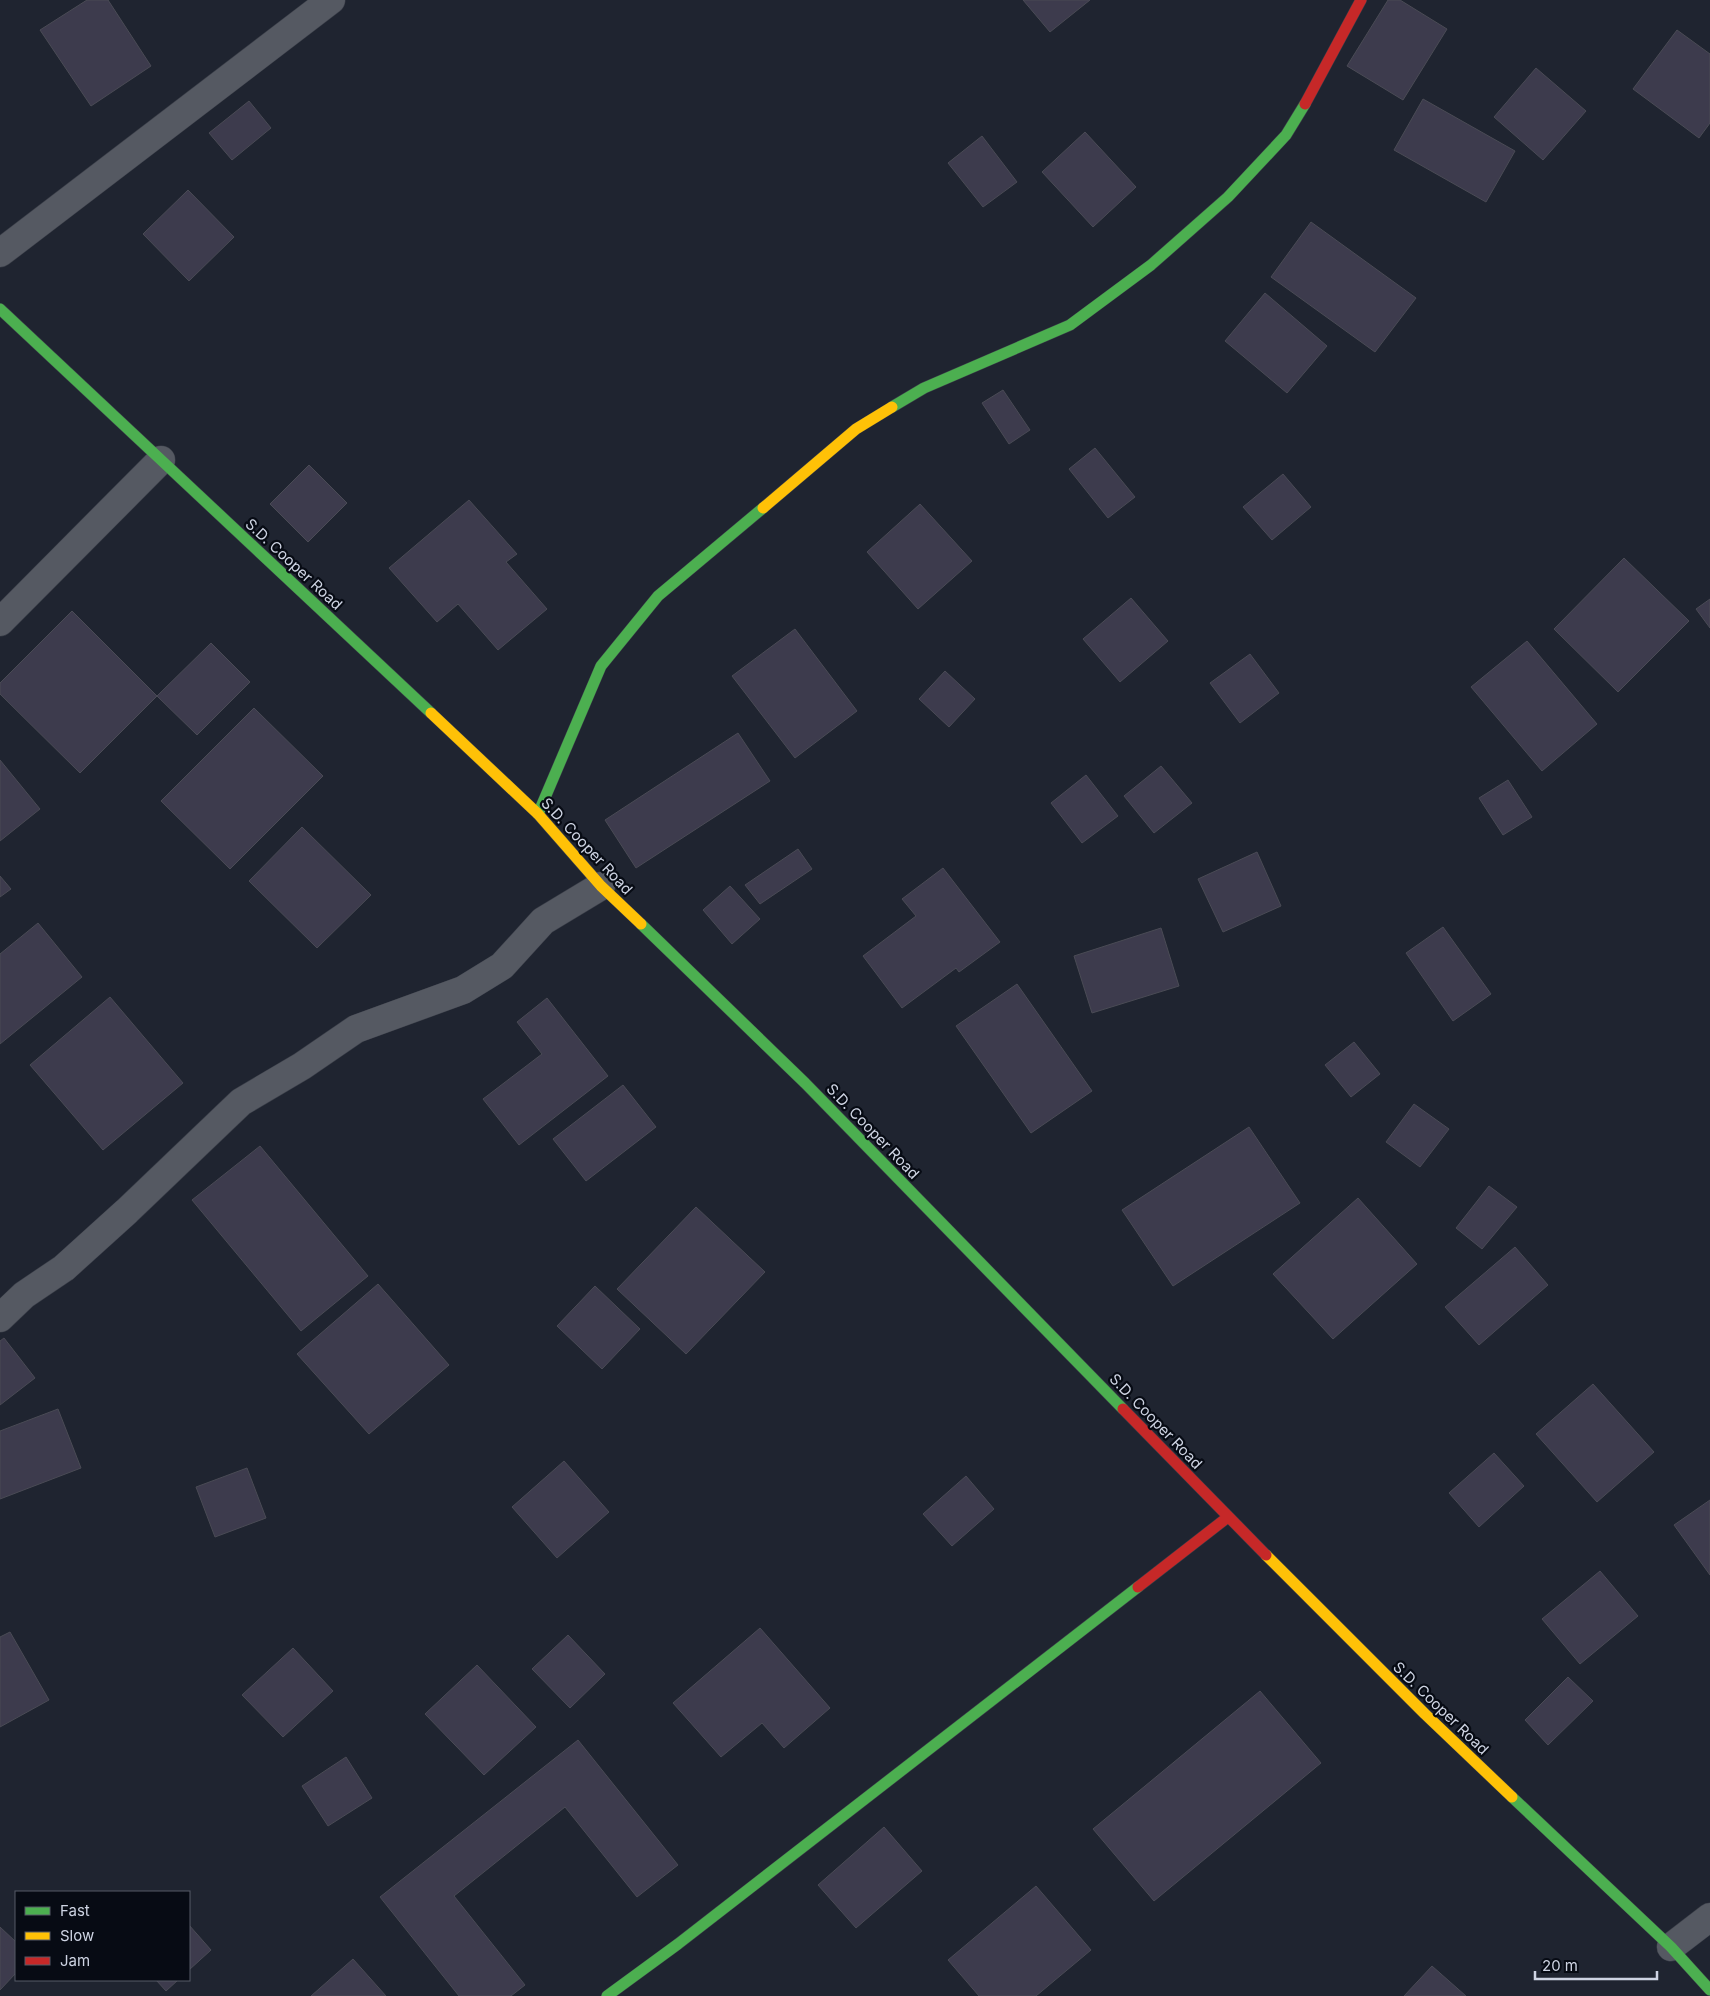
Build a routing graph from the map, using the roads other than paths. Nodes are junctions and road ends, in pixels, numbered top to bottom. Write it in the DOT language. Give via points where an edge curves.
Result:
graph roads {
  1 [pos="331,0"];
  2 [pos="1361,0"];
  3 [pos="0,253"];
  4 [pos="0,309"];
  5 [pos="160,460"];
  6 [pos="0,622"];
  7 [pos="538,814"];
  8 [pos="602,886"];
  9 [pos="0,1318"];
  10 [pos="1228,1517"];
  11 [pos="1710,1917"];
  12 [pos="1671,1947"];
  13 [pos="1704,1988"];
  14 [pos="607,1996"];
  1 -- 3 [label="street"];
  2 -- 7 [label="street" via="1286,136 1228,197 1151,265 1070,325 924,388 856,429 658,596 602,666"];
  4 -- 5 [label="street, S.D. Cooper Road"];
  5 -- 6 [label="street"];
  5 -- 7 [label="street, S.D. Cooper Road"];
  7 -- 8 [label="street, S.D. Cooper Road"];
  8 -- 9 [label="street" via="543,921 502,966 463,990 356,1029 241,1102 64,1268 24,1295"];
  8 -- 10 [label="street, S.D. Cooper Road" via="805,1083"];
  10 -- 12 [label="street, S.D. Cooper Road" via="1425,1714"];
  10 -- 14 [label="street"];
  11 -- 12 [label="street"];
  12 -- 13 [label="street, S.D. Cooper Road"];
}
